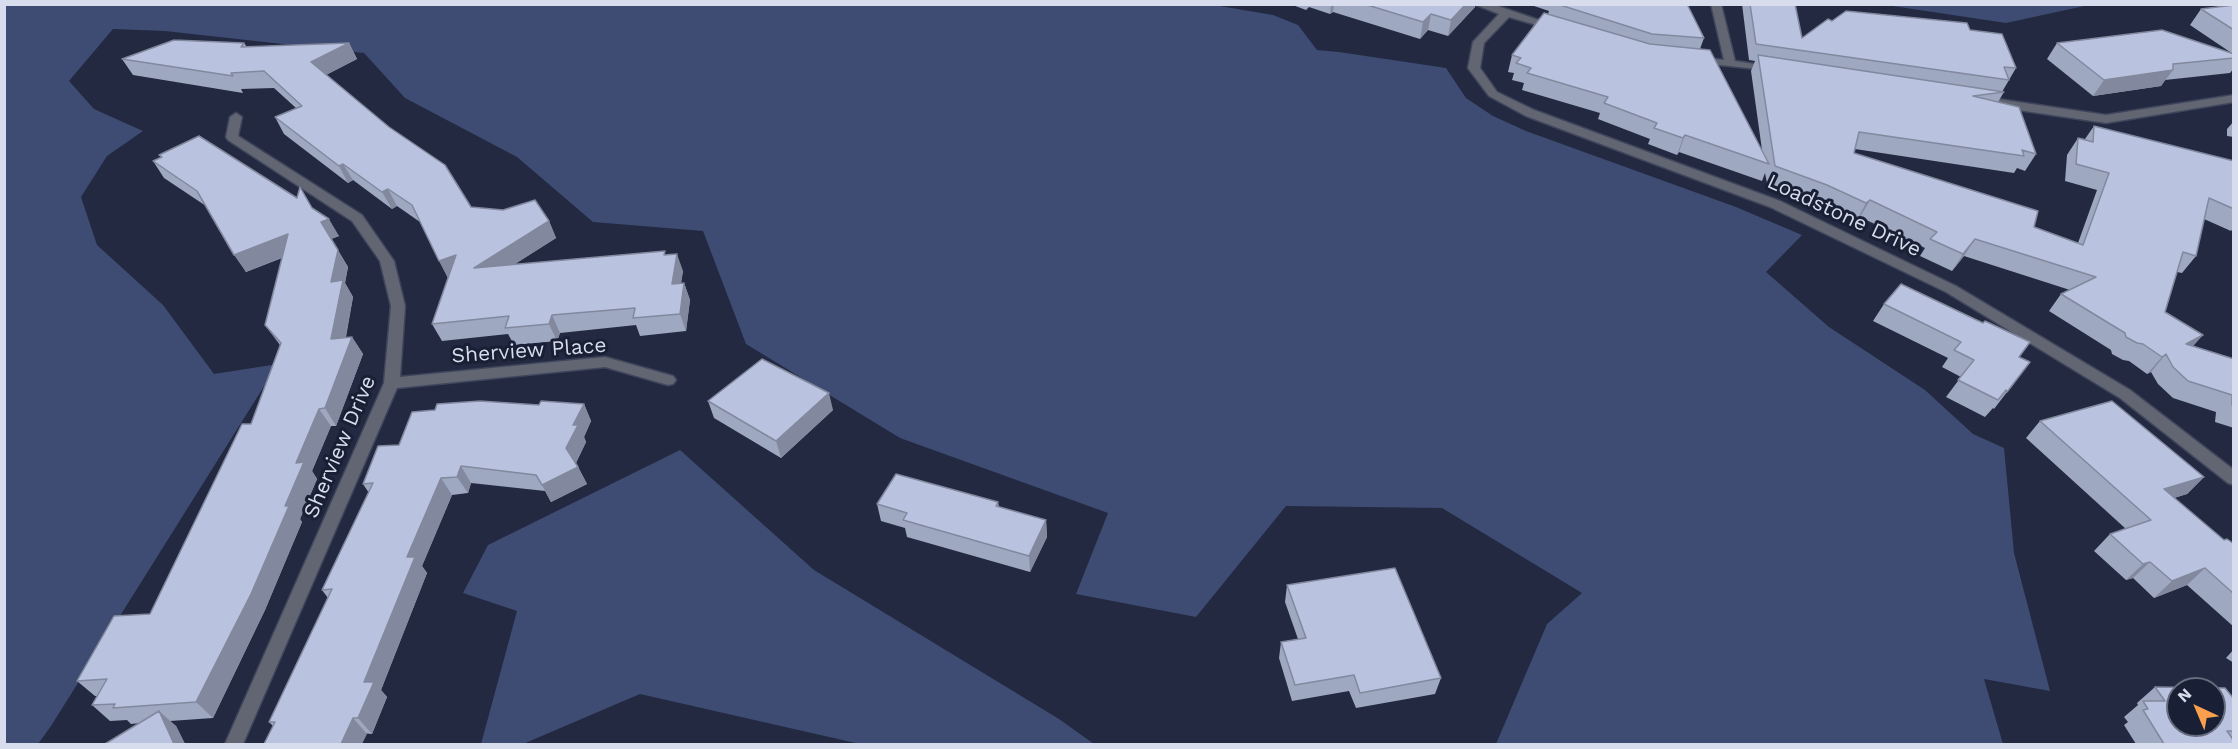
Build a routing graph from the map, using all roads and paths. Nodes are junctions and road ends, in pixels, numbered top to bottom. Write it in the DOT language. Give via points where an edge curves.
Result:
graph roads {
  1 [pos="1479,4"];
  2 [pos="1716,4"];
  3 [pos="1506,12"];
  4 [pos="1570,32"];
  5 [pos="1687,59"];
  6 [pos="1730,63"];
  7 [pos="1787,71"];
  8 [pos="2234,98"];
  9 [pos="1982,100"];
  10 [pos="236,117"];
  11 [pos="668,380"];
  12 [pos="392,383"];
  13 [pos="2234,479"];
  14 [pos="234,744"];
  1 -- 3 [label="street"];
  2 -- 6 [label="street"];
  3 -- 4 [label="street"];
  3 -- 13 [label="street, Loadstone Drive" via="1479,42 1474,68 1493,94 1530,113 1775,204 1951,290 2125,394"];
  5 -- 6 [label="street"];
  6 -- 7 [label="street"];
  8 -- 9 [label="street" via="2106,119"];
  10 -- 12 [label="street, Sherview Drive" via="232,137 357,218 387,261 398,306"];
  11 -- 12 [label="street, Sherview Place" via="605,363"];
  12 -- 14 [label="street, Sherview Drive"];
}
